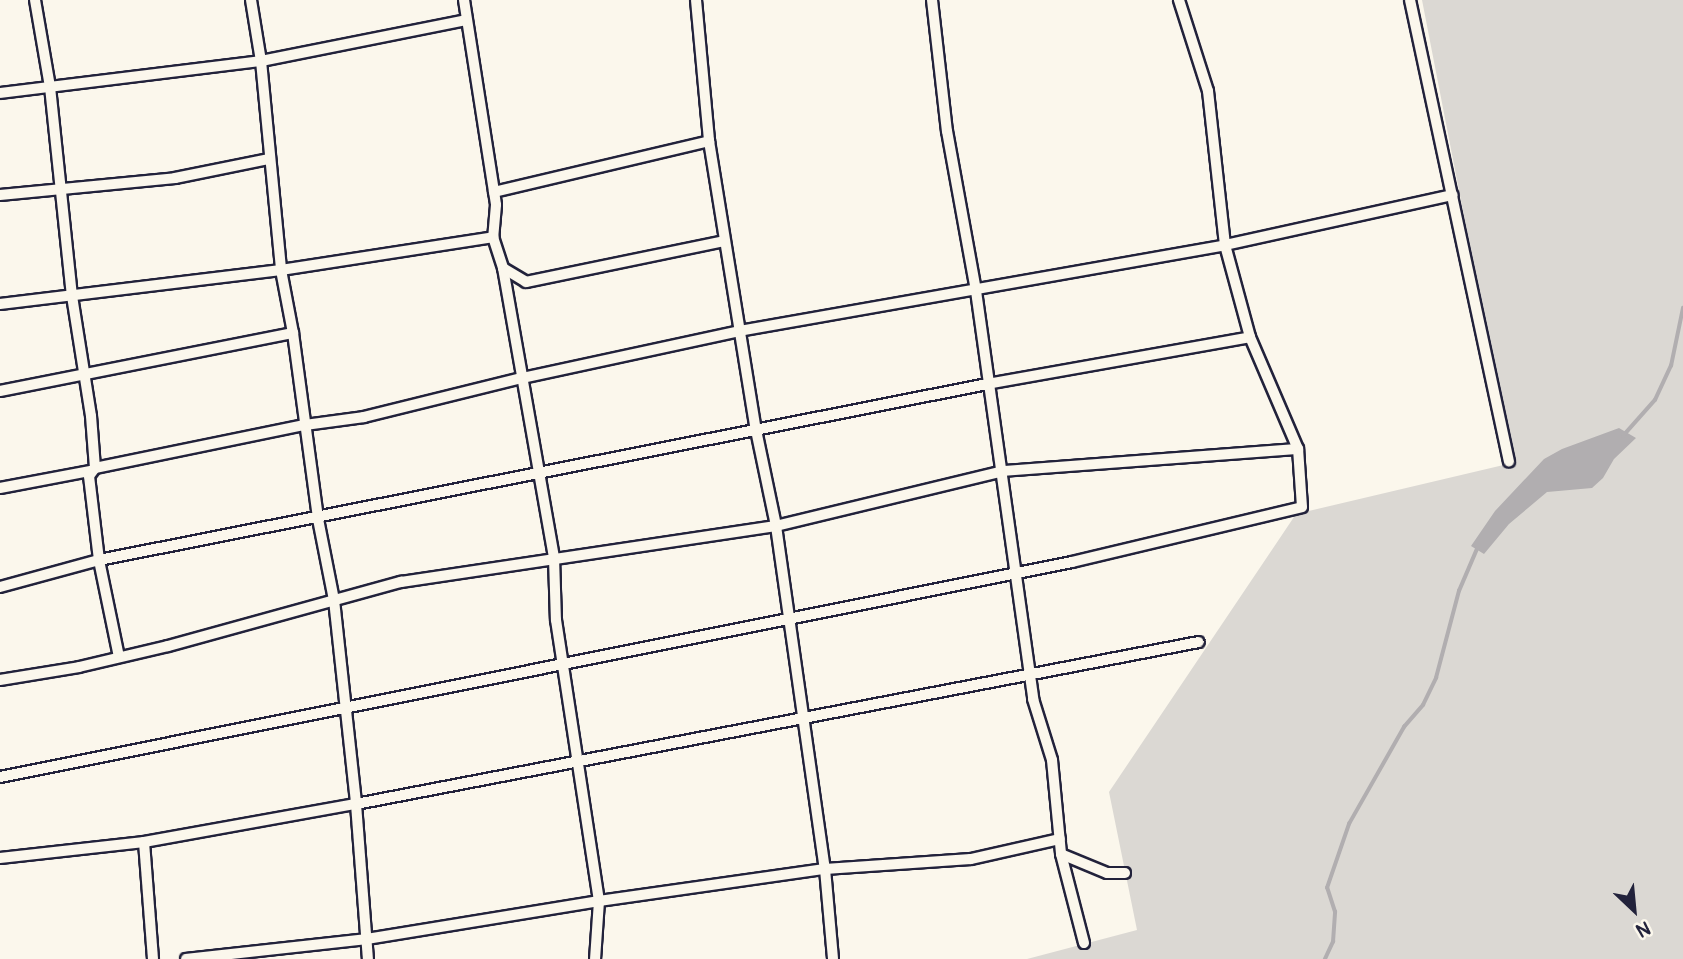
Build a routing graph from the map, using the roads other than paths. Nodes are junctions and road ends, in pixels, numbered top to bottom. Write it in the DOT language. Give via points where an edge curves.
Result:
graph roads {
  1 [pos="35,0"];
  2 [pos="251,0"];
  3 [pos="465,0"];
  4 [pos="696,0"];
  5 [pos="1179,0"];
  6 [pos="1410,0"];
  7 [pos="936,1"];
  8 [pos="466,20"];
  9 [pos="261,61"];
  10 [pos="50,87"];
  11 [pos="0,93"];
  12 [pos="709,141"];
  13 [pos="268,159"];
  14 [pos="62,187"];
  15 [pos="494,192"];
  16 [pos="0,195"];
  17 [pos="1452,195"];
  18 [pos="494,237"];
  19 [pos="724,241"];
  20 [pos="1225,245"];
  21 [pos="502,268"];
  22 [pos="281,270"];
  23 [pos="976,291"];
  24 [pos="72,296"];
  25 [pos="0,304"];
  26 [pos="739,331"];
  27 [pos="293,333"];
  28 [pos="1251,337"];
  29 [pos="86,373"];
  30 [pos="522,378"];
  31 [pos="987,384"];
  32 [pos="0,391"];
  33 [pos="305,425"];
  34 [pos="756,430"];
  35 [pos="1298,449"];
  36 [pos="1509,461"];
  37 [pos="92,470"];
  38 [pos="1003,471"];
  39 [pos="539,474"];
  40 [pos="0,488"];
  41 [pos="318,519"];
  42 [pos="776,526"];
  43 [pos="554,558"];
  44 [pos="99,560"];
  45 [pos="1014,574"];
  46 [pos="0,587"];
  47 [pos="334,600"];
  48 [pos="788,618"];
  49 [pos="1199,642"];
  50 [pos="119,657"];
  51 [pos="564,664"];
  52 [pos="1030,675"];
  53 [pos="0,680"];
  54 [pos="344,707"];
  55 [pos="802,718"];
  56 [pos="577,759"];
  57 [pos="0,777"];
  58 [pos="356,804"];
  59 [pos="1060,839"];
  60 [pos="144,842"];
  61 [pos="1061,855"];
  62 [pos="0,858"];
  63 [pos="825,869"];
  64 [pos="1125,873"];
  65 [pos="599,901"];
  66 [pos="367,939"];
  67 [pos="1084,943"];
  68 [pos="153,959"];
  69 [pos="186,959"];
  70 [pos="368,959"];
  71 [pos="595,959"];
  72 [pos="833,959"];
  1 -- 10 [label="street"];
  2 -- 9 [label="street"];
  3 -- 8 [label="street"];
  4 -- 12 [label="street"];
  5 -- 20 [label="street" via="1208,91"];
  6 -- 17 [label="street"];
  7 -- 23 [label="street" via="947,131"];
  8 -- 9 [label="street"];
  8 -- 15 [label="street"];
  9 -- 10 [label="street"];
  9 -- 13 [label="street"];
  10 -- 11 [label="street"];
  10 -- 14 [label="street"];
  12 -- 15 [label="street"];
  12 -- 19 [label="street"];
  13 -- 14 [label="street" via="175,178"];
  13 -- 22 [label="street"];
  14 -- 16 [label="street"];
  14 -- 24 [label="street"];
  15 -- 18 [label="street"];
  17 -- 20 [label="street"];
  17 -- 36 [label="street"];
  18 -- 21 [label="street"];
  18 -- 22 [label="street"];
  19 -- 21 [label="street" via="526,282"];
  19 -- 26 [label="street"];
  20 -- 23 [label="street"];
  20 -- 28 [label="street"];
  21 -- 30 [label="street"];
  22 -- 24 [label="street"];
  22 -- 27 [label="street"];
  23 -- 26 [label="street"];
  23 -- 31 [label="street"];
  24 -- 25 [label="street"];
  24 -- 29 [label="street"];
  26 -- 30 [label="street"];
  26 -- 34 [label="street"];
  27 -- 29 [label="street"];
  27 -- 33 [label="street"];
  28 -- 31 [label="street"];
  28 -- 35 [label="street"];
  29 -- 32 [label="street"];
  29 -- 37 [label="street"];
  30 -- 33 [label="street" via="364,417"];
  30 -- 39 [label="street"];
  31 -- 34 [label="street"];
  31 -- 38 [label="street"];
  33 -- 37 [label="street"];
  33 -- 41 [label="street"];
  34 -- 39 [label="street"];
  34 -- 42 [label="street"];
  35 -- 38 [label="street"];
  35 -- 45 [label="street" via="1302,507"];
  37 -- 40 [label="street"];
  37 -- 44 [label="street"];
  38 -- 42 [label="street"];
  38 -- 45 [label="street"];
  39 -- 41 [label="street"];
  39 -- 43 [label="street"];
  41 -- 44 [label="street"];
  41 -- 47 [label="street"];
  42 -- 43 [label="street"];
  42 -- 48 [label="street"];
  43 -- 47 [label="street" via="401,582"];
  43 -- 51 [label="street" via="556,620"];
  44 -- 46 [label="street"];
  44 -- 50 [label="street"];
  45 -- 48 [label="street"];
  45 -- 52 [label="street"];
  47 -- 50 [label="street"];
  47 -- 54 [label="street"];
  48 -- 51 [label="street"];
  48 -- 55 [label="street"];
  49 -- 52 [label="street"];
  50 -- 53 [label="street"];
  51 -- 54 [label="street"];
  51 -- 56 [label="street"];
  52 -- 55 [label="street"];
  52 -- 59 [label="street" via="1032,699 1052,760"];
  54 -- 57 [label="street"];
  54 -- 58 [label="street"];
  55 -- 56 [label="street"];
  55 -- 63 [label="street"];
  56 -- 58 [label="street"];
  56 -- 65 [label="street"];
  58 -- 60 [label="street"];
  58 -- 66 [label="street"];
  59 -- 61 [label="street"];
  59 -- 63 [label="street" via="971,859"];
  60 -- 62 [label="street"];
  60 -- 68 [label="street"];
  61 -- 64 [label="street" via="1107,873"];
  61 -- 67 [label="street"];
  63 -- 65 [label="street"];
  63 -- 72 [label="street"];
  65 -- 66 [label="street"];
  65 -- 71 [label="street"];
  66 -- 69 [label="street"];
  66 -- 70 [label="street"];
}
